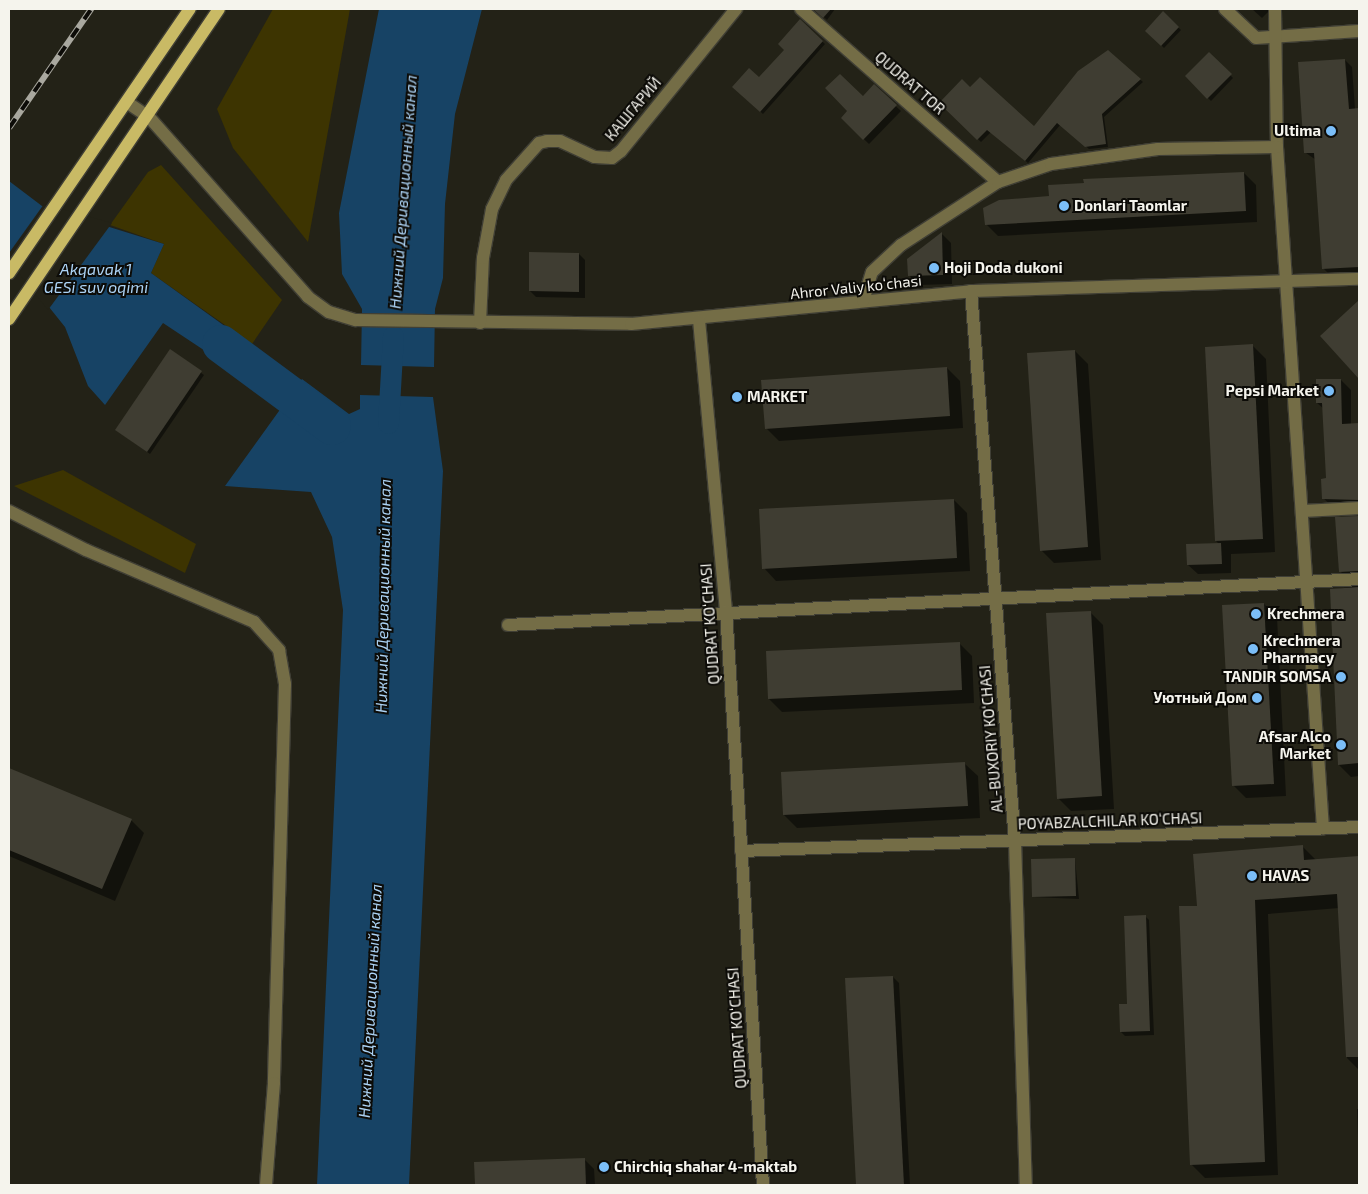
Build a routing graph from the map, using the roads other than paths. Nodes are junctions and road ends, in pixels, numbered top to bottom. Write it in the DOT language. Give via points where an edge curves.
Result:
graph roads {
  1 [pos="190,9"];
  2 [pos="219,9"];
  3 [pos="736,9"];
  4 [pos="801,9"];
  5 [pos="1225,9"];
  6 [pos="1275,9"];
  7 [pos="1359,31"];
  8 [pos="1277,36"];
  9 [pos="128,103"];
  10 [pos="150,117"];
  11 [pos="1278,146"];
  12 [pos="998,182"];
  13 [pos="9,273"];
  14 [pos="1359,279"];
  15 [pos="1286,283"];
  16 [pos="971,291"];
  17 [pos="863,302"];
  18 [pos="9,319"];
  19 [pos="699,320"];
  20 [pos="480,322"];
  21 [pos="1359,508"];
  22 [pos="9,511"];
  23 [pos="1304,511"];
  24 [pos="1359,579"];
  25 [pos="1310,582"];
  26 [pos="996,597"];
  27 [pos="726,610"];
  28 [pos="508,625"];
  29 [pos="1359,827"];
  30 [pos="1323,828"];
  31 [pos="1015,842"];
  32 [pos="741,851"];
  33 [pos="266,1185"];
  34 [pos="763,1185"];
  35 [pos="1026,1185"];
  1 -- 9 [label="main road"];
  2 -- 10 [label="main road"];
  3 -- 20 [label="street, КАШГАРИЙ" via="612,158 595,158 560,141 547,141 539,144 506,180 492,209 483,258"];
  4 -- 12 [label="street, QUDRAT TOR"];
  5 -- 8 [label="street" via="1256,38"];
  6 -- 8 [label="street"];
  7 -- 8 [label="street"];
  8 -- 11 [label="street"];
  9 -- 10 [label="street"];
  9 -- 13 [label="main road"];
  10 -- 18 [label="main road"];
  10 -- 20 [label="street" via="308,297 329,312 356,320"];
  11 -- 12 [label="street" via="1158,149 1051,164"];
  11 -- 15 [label="street"];
  12 -- 17 [label="street" via="901,245 872,272"];
  14 -- 15 [label="street, Ahror Valiy koʻchasi"];
  15 -- 16 [label="street, Ahror Valiy koʻchasi"];
  15 -- 23 [label="street"];
  16 -- 17 [label="street, Ahror Valiy koʻchasi"];
  16 -- 26 [label="street, AL-BUXORIY KO‘CHASI"];
  17 -- 19 [label="street, Ahror Valiy koʻchasi"];
  19 -- 20 [label="street"];
  19 -- 27 [label="street, QUDRAT KO‘CHASI"];
  21 -- 23 [label="street"];
  22 -- 33 [label="street" via="86,550 254,622 279,650 284,684 283,754 274,1082"];
  23 -- 25 [label="street"];
  24 -- 25 [label="street"];
  25 -- 26 [label="street"];
  25 -- 30 [label="street"];
  26 -- 27 [label="street"];
  26 -- 31 [label="street, AL-BUXORIY KO‘CHASI"];
  27 -- 28 [label="street"];
  27 -- 32 [label="street, QUDRAT KO‘CHASI"];
  29 -- 30 [label="street, POYABZALCHILAR KO‘CHASI"];
  30 -- 31 [label="street, POYABZALCHILAR KO‘CHASI"];
  31 -- 32 [label="street, POYABZALCHILAR KO‘CHASI"];
  31 -- 35 [label="street, AL-BUXORIY KO‘CHASI"];
  32 -- 34 [label="street, QUDRAT KO‘CHASI"];
}
